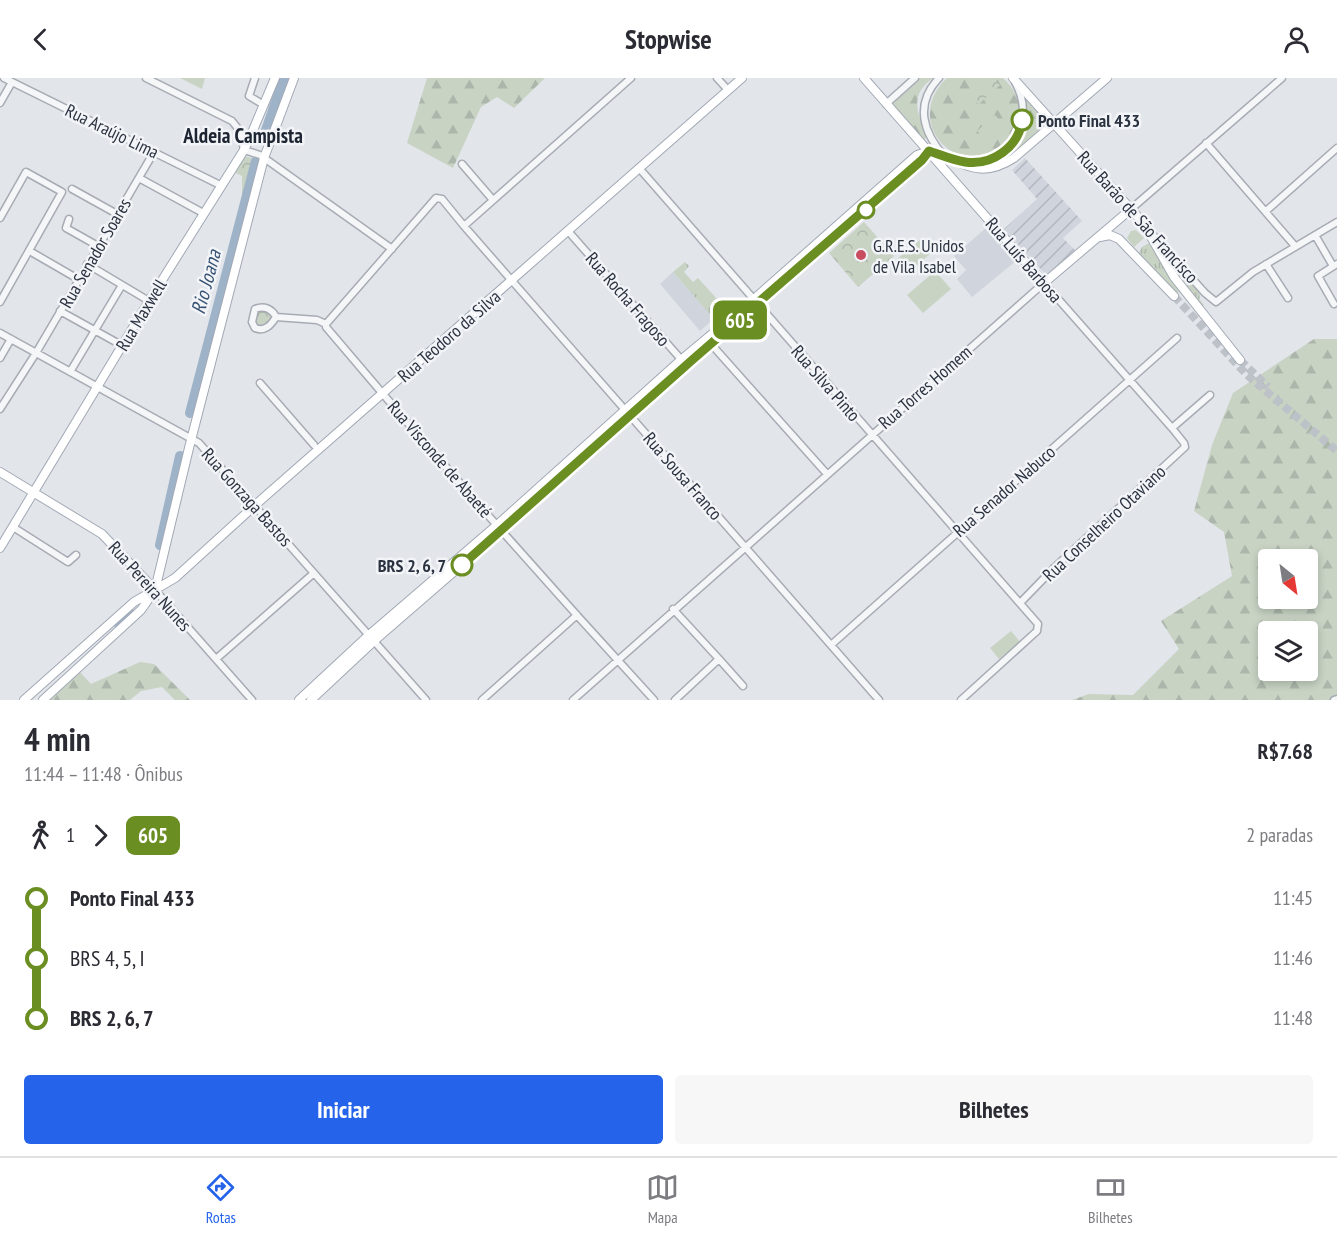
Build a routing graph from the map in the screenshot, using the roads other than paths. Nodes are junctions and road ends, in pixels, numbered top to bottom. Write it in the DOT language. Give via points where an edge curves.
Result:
graph roads {
  1 [pos="4,78"];
  2 [pos="146,78"];
  3 [pos="255,78"];
  4 [pos="275,78"];
  5 [pos="294,78"];
  6 [pos="631,78"];
  7 [pos="717,78"];
  8 [pos="742,78"];
  9 [pos="864,78"];
  10 [pos="915,78"];
  11 [pos="939,78"];
  12 [pos="1013,78"];
  13 [pos="1107,78"];
  14 [pos="1281,78"];
  15 [pos="12,82"];
  16 [pos="728,90"];
  17 [pos="0,103"];
  18 [pos="886,104"];
  19 [pos="264,105"];
  20 [pos="1054,124"];
  21 [pos="929,132"];
  22 [pos="1206,143"];
  23 [pos="1337,148"];
  24 [pos="244,150"];
  25 [pos="929,151"];
  26 [pos="154,152"];
  27 [pos="264,158"];
  28 [pos="949,158"];
  29 [pos="462,164"];
  30 [pos="639,168"];
  31 [pos="139,177"];
  32 [pos="220,185"];
  33 [pos="72,189"];
  34 [pos="493,200"];
  35 [pos="1131,209"];
  36 [pos="1266,211"];
  37 [pos="203,213"];
  38 [pos="117,214"];
  39 [pos="0,218"];
  40 [pos="69,219"];
  41 [pos="1337,222"];
  42 [pos="464,226"];
  43 [pos="1146,228"];
  44 [pos="568,231"];
  45 [pos="1315,235"];
  46 [pos="1096,239"];
  47 [pos="98,246"];
  48 [pos="1295,246"];
  49 [pos="392,249"];
  50 [pos="33,253"];
  51 [pos="87,264"];
  52 [pos="1266,264"];
  53 [pos="1335,265"];
  54 [pos="78,279"];
  55 [pos="512,280"];
  56 [pos="1044,283"];
  57 [pos="122,285"];
  58 [pos="1174,296"];
  59 [pos="1288,298"];
  60 [pos="149,301"];
  61 [pos="0,302"];
  62 [pos="756,302"];
  63 [pos="1334,304"];
  64 [pos="60,311"];
  65 [pos="276,317"];
  66 [pos="326,324"];
  67 [pos="94,330"];
  68 [pos="0,333"];
  69 [pos="1177,338"];
  70 [pos="11,339"];
  71 [pos="711,344"];
  72 [pos="123,346"];
  73 [pos="36,353"];
  74 [pos="0,358"];
  75 [pos="686,360"];
  76 [pos="1240,360"];
  77 [pos="70,372"];
  78 [pos="1129,380"];
  79 [pos="260,383"];
  80 [pos="98,387"];
  81 [pos="383,394"];
  82 [pos="1210,395"];
  83 [pos="0,409"];
  84 [pos="627,413"];
  85 [pos="1172,428"];
  86 [pos="872,434"];
  87 [pos="192,438"];
  88 [pos="1184,443"];
  89 [pos="314,445"];
  90 [pos="0,472"];
  91 [pos="827,474"];
  92 [pos="34,493"];
  93 [pos="255,505"];
  94 [pos="14,527"];
  95 [pos="500,528"];
  96 [pos="957,532"];
  97 [pos="745,547"];
  98 [pos="0,548"];
  99 [pos="76,555"];
  100 [pos="314,573"];
  101 [pos="154,590"];
  102 [pos="1020,603"];
  103 [pos="673,609"];
  104 [pos="577,615"];
  105 [pos="372,638"];
  106 [pos="831,645"];
  107 [pos="216,659"];
  108 [pos="718,659"];
  109 [pos="617,660"];
  110 [pos="743,686"];
  111 [pos="34,696"];
  112 [pos="24,700"];
  113 [pos="42,700"];
  114 [pos="252,700"];
  115 [pos="299,700"];
  116 [pos="311,700"];
  117 [pos="426,700"];
  118 [pos="482,700"];
  119 [pos="573,700"];
  120 [pos="654,700"];
  121 [pos="675,700"];
  122 [pos="879,700"];
  123 [pos="961,700"];
  1 -- 15 [label="street, Rua Araújo Lima"];
  2 -- 24 [label="street" via="232,121 240,131"];
  3 -- 19 [label="street" via="249,96"];
  4 -- 19 [label="main road, Rua Maxwell"];
  5 -- 27 [label="main road"];
  6 -- 34 [label="street"];
  7 -- 16 [label="street"];
  8 -- 16 [label="main road, Rua Teodoro da Silva"];
  9 -- 18 [label="main road, Rua Luís Barbosa"];
  10 -- 18 [label="street"];
  11 -- 21 [label="street" via="924,104"];
  12 -- 20 [label="main road, Rua Barão de São Francisco"];
  12 -- 28 [label="street" via="1020,93 1023,117 1015,140 1004,152 984,161"];
  13 -- 20 [label="main road"];
  14 -- 22 [label="street, Rua Torres Homem"];
  15 -- 17 [label="street"];
  15 -- 26 [label="street, Rua Araújo Lima"];
  16 -- 30 [label="main road, Rua Teodoro da Silva"];
  18 -- 25 [label="main road, Rua Luís Barbosa"];
  19 -- 24 [label="main road, Rua Maxwell"];
  20 -- 28 [label="main road" via="1014,158 995,168 973,169"];
  20 -- 35 [label="main road, Rua Barão de São Francisco"];
  21 -- 25 [label="street"];
  21 -- 28 [label="street"];
  22 -- 35 [label="street, Rua Torres Homem"];
  22 -- 36 [label="street"];
  23 -- 36 [label="street"];
  24 -- 27 [label="street"];
  24 -- 32 [label="main road, Rua Maxwell"];
  25 -- 28 [label="main road"];
  25 -- 56 [label="main road, Rua Luís Barbosa"];
  25 -- 62 [label="main road" via="917,154"];
  26 -- 31 [label="street, Rua Senador Soares"];
  26 -- 32 [label="street, Rua Araújo Lima"];
  27 -- 49 [label="street"];
  27 -- 87 [label="main road"];
  29 -- 34 [label="street"];
  30 -- 44 [label="main road, Rua Teodoro da Silva"];
  30 -- 62 [label="street, Rua Silva Pinto"];
  31 -- 37 [label="street"];
  31 -- 38 [label="street, Rua Senador Soares"];
  32 -- 37 [label="main road, Rua Maxwell"];
  33 -- 38 [label="street"];
  34 -- 42 [label="street"];
  35 -- 43 [label="main road, Rua Barão de São Francisco"];
  35 -- 46 [label="main road, Rua Torres Homem"];
  36 -- 48 [label="street"];
  37 -- 60 [label="main road, Rua Maxwell"];
  38 -- 47 [label="street, Rua Senador Soares"];
  39 -- 61 [label="street" via="26,172 62,192"];
  40 -- 47 [label="street" via="66,228"];
  41 -- 45 [label="street"];
  42 -- 49 [label="street, Rua Sousa Franco" via="440,197 436,198"];
  42 -- 55 [label="street, Rua Sousa Franco"];
  43 -- 52 [label="street, Rua Barão de São Francisco" via="1215,302"];
  43 -- 76 [label="main road" via="1174,277"];
  44 -- 55 [label="main road, Rua Teodoro da Silva"];
  44 -- 75 [label="street, Rua Rocha Fragoso"];
  45 -- 48 [label="street"];
  45 -- 53 [label="street"];
  46 -- 56 [label="main road, Rua Torres Homem"];
  46 -- 58 [label="main road" via="1117,237"];
  47 -- 51 [label="street, Rua Senador Soares"];
  48 -- 52 [label="street"];
  49 -- 66 [label="street"];
  50 -- 54 [label="street"];
  51 -- 54 [label="street, Rua Senador Soares"];
  51 -- 57 [label="street"];
  52 -- 59 [label="street"];
  53 -- 63 [label="street" via="1318,276"];
  54 -- 64 [label="street, Rua Senador Soares"];
  55 -- 81 [label="main road, Rua Teodoro da Silva"];
  55 -- 84 [label="street, Rua Sousa Franco"];
  56 -- 78 [label="street, Rua Luís Barbosa"];
  56 -- 86 [label="street, Rua Torres Homem"];
  57 -- 60 [label="street"];
  57 -- 67 [label="street"];
  60 -- 72 [label="main road, Rua Maxwell"];
  62 -- 71 [label="main road"];
  62 -- 75 [label="main road"];
  62 -- 86 [label="street, Rua Silva Pinto"];
  64 -- 67 [label="street"];
  64 -- 73 [label="street, Rua Senador Soares"];
  65 -- 66 [label="street"];
  66 -- 81 [label="street, Rua Visconde de Abaeté"];
  67 -- 72 [label="street"];
  67 -- 77 [label="street"];
  68 -- 70 [label="street, Rua Gonzaga Bastos"];
  69 -- 78 [label="street, Rua Senador Nabuco"];
  70 -- 73 [label="street, Rua Gonzaga Bastos"];
  70 -- 74 [label="street"];
  71 -- 75 [label="main road"];
  71 -- 91 [label="street"];
  72 -- 80 [label="main road, Rua Maxwell"];
  73 -- 77 [label="street, Rua Gonzaga Bastos"];
  73 -- 83 [label="street, Rua Senador Soares"];
  75 -- 84 [label="main road"];
  77 -- 80 [label="street, Rua Gonzaga Bastos"];
  78 -- 85 [label="street, Rua Luís Barbosa"];
  78 -- 96 [label="street, Rua Senador Nabuco"];
  79 -- 89 [label="street"];
  80 -- 87 [label="street, Rua Gonzaga Bastos"];
  80 -- 92 [label="main road, Rua Maxwell"];
  81 -- 93 [label="main road, Rua Teodoro da Silva"];
  81 -- 95 [label="street, Rua Visconde de Abaeté"];
  82 -- 85 [label="street"];
  84 -- 95 [label="main road"];
  84 -- 97 [label="street, Rua Sousa Franco"];
  85 -- 88 [label="street, Rua Luís Barbosa"];
  86 -- 91 [label="street, Rua Torres Homem"];
  86 -- 96 [label="street, Rua Silva Pinto"];
  87 -- 93 [label="street, Rua Gonzaga Bastos"];
  87 -- 101 [label="main road"];
  88 -- 102 [label="street, Rua Conselheiro Otaviano" via="1183,451"];
  90 -- 92 [label="main road, Rua Pereira Nunes"];
  91 -- 97 [label="street, Rua Torres Homem"];
  92 -- 94 [label="main road, Rua Maxwell"];
  92 -- 101 [label="main road, Rua Pereira Nunes" via="102,534"];
  93 -- 100 [label="street, Rua Gonzaga Bastos"];
  93 -- 101 [label="main road, Rua Teodoro da Silva" via="175,578"];
  94 -- 98 [label="main road, Rua Maxwell"];
  94 -- 99 [label="street" via="68,562"];
  95 -- 104 [label="street, Rua Visconde de Abaeté"];
  95 -- 105 [label="main road"];
  96 -- 102 [label="street, Rua Silva Pinto"];
  96 -- 106 [label="street, Rua Senador Nabuco"];
  97 -- 103 [label="street, Rua Torres Homem"];
  97 -- 106 [label="street, Rua Sousa Franco"];
  100 -- 105 [label="street, Rua Gonzaga Bastos"];
  100 -- 107 [label="street"];
  101 -- 107 [label="street, Rua Pereira Nunes"];
  101 -- 111 [label="main road, Rua Teodoro da Silva" via="134,602"];
  101 -- 113 [label="main road" via="141,610"];
  102 -- 123 [label="street, Rua Silva Pinto" via="1038,624 1037,631"];
  103 -- 108 [label="street"];
  103 -- 109 [label="street, Rua Torres Homem"];
  104 -- 109 [label="street, Rua Visconde de Abaeté"];
  104 -- 118 [label="street"];
  105 -- 115 [label="main road"];
  105 -- 116 [label="main road"];
  105 -- 117 [label="street, Rua Gonzaga Bastos"];
  106 -- 122 [label="street, Rua Sousa Franco"];
  107 -- 114 [label="street, Rua Pereira Nunes"];
  108 -- 110 [label="street"];
  108 -- 121 [label="street"];
  109 -- 119 [label="street, Rua Torres Homem"];
  109 -- 120 [label="street, Rua Visconde de Abaeté"];
  111 -- 112 [label="main road, Rua Teodoro da Silva"];
}
